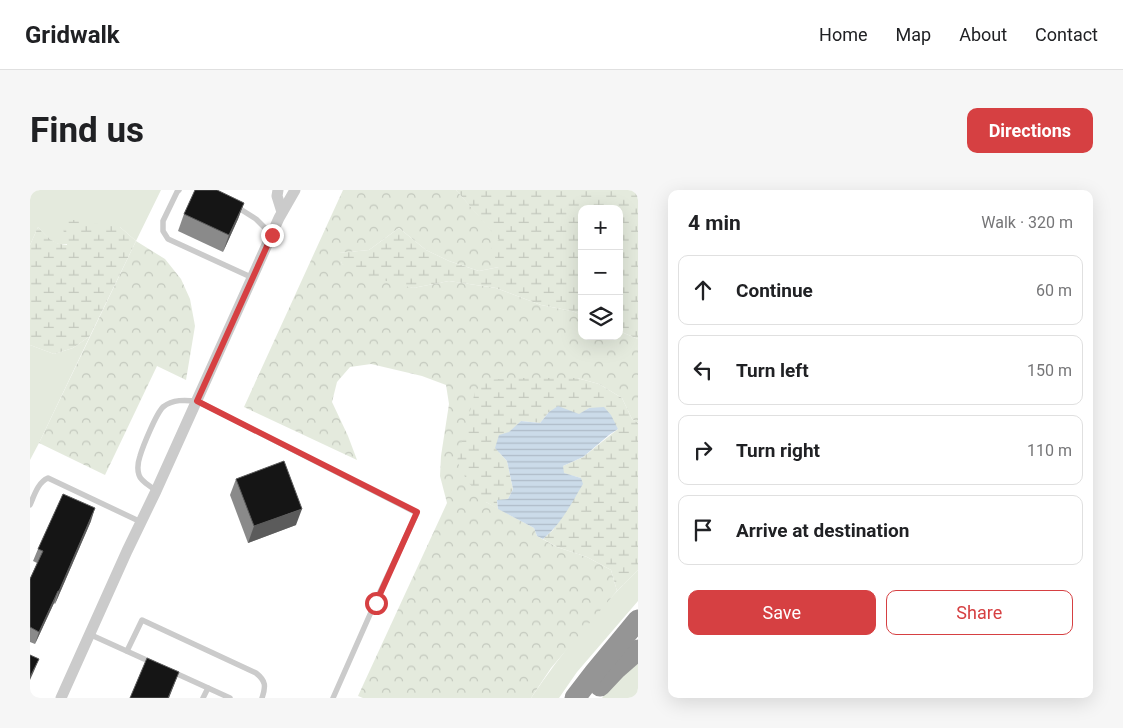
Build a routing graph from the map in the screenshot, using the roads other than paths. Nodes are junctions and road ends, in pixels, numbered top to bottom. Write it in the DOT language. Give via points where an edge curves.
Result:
graph roads {
  1 [pos="179,190"];
  2 [pos="278,190"];
  3 [pos="286,190"];
  4 [pos="295,190"];
  5 [pos="232,204"];
  6 [pos="281,208"];
  7 [pos="272,235"];
  8 [pos="253,278"];
  9 [pos="197,401"];
  10 [pos="156,491"];
  11 [pos="30,505"];
  12 [pos="140,522"];
  13 [pos="638,620"];
  14 [pos="89,634"];
  15 [pos="638,637"];
  16 [pos="638,650"];
  17 [pos="127,651"];
  18 [pos="595,672"];
  19 [pos="208,688"];
  20 [pos="60,698"];
  21 [pos="203,698"];
  22 [pos="230,698"];
  23 [pos="262,698"];
  24 [pos="333,698"];
  25 [pos="575,698"];
  26 [pos="591,698"];
  1 -- 8 [label="lane" via="163,221 162,231 168,239"];
  2 -- 6 [label="street"];
  3 -- 6 [label="street"];
  4 -- 6 [label="street"];
  5 -- 7 [label="lane" via="256,219"];
  6 -- 7 [label="street"];
  7 -- 8 [label="street"];
  8 -- 9 [label="street"];
  9 -- 10 [label="street"];
  9 -- 10 [label="lane" via="174,401 164,406 143,448 137,470 140,478"];
  9 -- 24 [label="lane" via="417,512"];
  10 -- 12 [label="street"];
  11 -- 12 [label="lane" via="40,484 48,478"];
  12 -- 14 [label="street"];
  13 -- 18 [label="highway"];
  14 -- 17 [label="lane"];
  14 -- 20 [label="street"];
  15 -- 18 [label="highway"];
  16 -- 26 [label="highway"];
  17 -- 19 [label="lane"];
  17 -- 23 [label="lane" via="142,620 256,673 264,684"];
  18 -- 25 [label="highway"];
  19 -- 21 [label="lane"];
  19 -- 22 [label="lane"];
}
